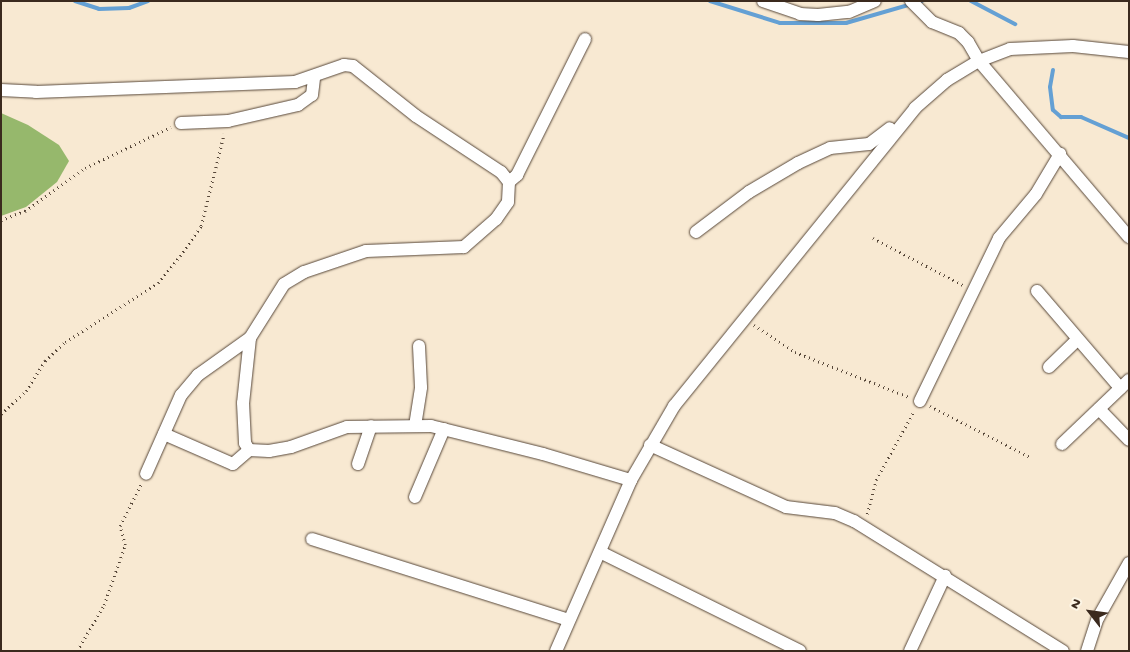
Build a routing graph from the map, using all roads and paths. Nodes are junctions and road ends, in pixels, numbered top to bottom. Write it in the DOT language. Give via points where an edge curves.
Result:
graph roads {
  1 [pos="763,1"];
  2 [pos="875,1"];
  3 [pos="911,1"];
  4 [pos="585,39"];
  5 [pos="1129,52"];
  6 [pos="980,61"];
  7 [pos="314,78"];
  8 [pos="1,90"];
  9 [pos="228,121"];
  10 [pos="182,123"];
  11 [pos="901,126"];
  12 [pos="1060,154"];
  13 [pos="509,182"];
  14 [pos="1,220"];
  15 [pos="696,232"];
  16 [pos="1129,237"];
  17 [pos="873,238"];
  18 [pos="974,291"];
  19 [pos="1037,291"];
  20 [pos="747,320"];
  21 [pos="250,338"];
  22 [pos="1077,340"];
  23 [pos="418,346"];
  24 [pos="1050,366"];
  25 [pos="1124,384"];
  26 [pos="920,401"];
  27 [pos="1099,409"];
  28 [pos="1,414"];
  29 [pos="371,426"];
  30 [pos="415,426"];
  31 [pos="444,429"];
  32 [pos="164,434"];
  33 [pos="1129,440"];
  34 [pos="1062,444"];
  35 [pos="650,445"];
  36 [pos="249,450"];
  37 [pos="1032,458"];
  38 [pos="358,464"];
  39 [pos="146,474"];
  40 [pos="631,480"];
  41 [pos="414,497"];
  42 [pos="864,527"];
  43 [pos="312,539"];
  44 [pos="600,552"];
  45 [pos="1129,563"];
  46 [pos="945,576"];
  47 [pos="569,620"];
  48 [pos="78,651"];
  49 [pos="556,651"];
  50 [pos="800,651"];
  51 [pos="910,651"];
  52 [pos="1063,651"];
  53 [pos="1086,651"];
  1 -- 2 [label="street" via="800,14 818,15 849,12"];
  3 -- 6 [label="street" via="932,22 960,34"];
  4 -- 13 [label="street" via="517,175"];
  5 -- 6 [label="street" via="1041,46 1010,49"];
  6 -- 11 [label="street" via="947,80 915,108"];
  6 -- 12 [label="street"];
  7 -- 8 [label="street" via="296,82 127,90"];
  7 -- 9 [label="street" via="312,95 298,106"];
  7 -- 13 [label="street" via="344,65 353,66 416,116 501,172"];
  9 -- 10 [label="street"];
  9 -- 28 [label="path" via="201,226 180,256 158,283 65,342 45,361 26,391"];
  10 -- 14 [label="path" via="130,144 85,168 25,211"];
  11 -- 15 [label="street" via="897,124 869,144 830,148 798,163 749,192"];
  11 -- 20 [label="street"];
  12 -- 16 [label="street"];
  12 -- 18 [label="street" via="1036,194 999,238"];
  13 -- 21 [label="street" via="508,202 496,219 464,247 366,250 304,272 284,284"];
  17 -- 18 [label="path"];
  18 -- 26 [label="street"];
  19 -- 22 [label="street"];
  20 -- 26 [label="path" via="794,352"];
  20 -- 35 [label="street" via="674,406"];
  21 -- 32 [label="street" via="198,375 181,395"];
  21 -- 36 [label="street" via="243,403 245,443"];
  22 -- 24 [label="street"];
  22 -- 25 [label="street"];
  23 -- 30 [label="street" via="421,386"];
  25 -- 27 [label="street"];
  26 -- 37 [label="path"];
  26 -- 42 [label="path" via="876,480"];
  27 -- 33 [label="street"];
  27 -- 34 [label="street"];
  29 -- 30 [label="street"];
  29 -- 36 [label="street" via="347,427 269,451"];
  29 -- 38 [label="street"];
  30 -- 31 [label="street"];
  31 -- 40 [label="street"];
  31 -- 41 [label="street"];
  32 -- 36 [label="street" via="233,464"];
  32 -- 39 [label="street"];
  35 -- 40 [label="street"];
  35 -- 42 [label="street" via="786,507 835,513"];
  39 -- 48 [label="path" via="120,526 125,545 104,605"];
  40 -- 44 [label="street"];
  42 -- 46 [label="street"];
  43 -- 47 [label="street"];
  44 -- 47 [label="street"];
  44 -- 50 [label="street"];
  45 -- 53 [label="street" via="1098,618"];
  46 -- 51 [label="street"];
  46 -- 52 [label="street"];
  47 -- 49 [label="street"];
}
